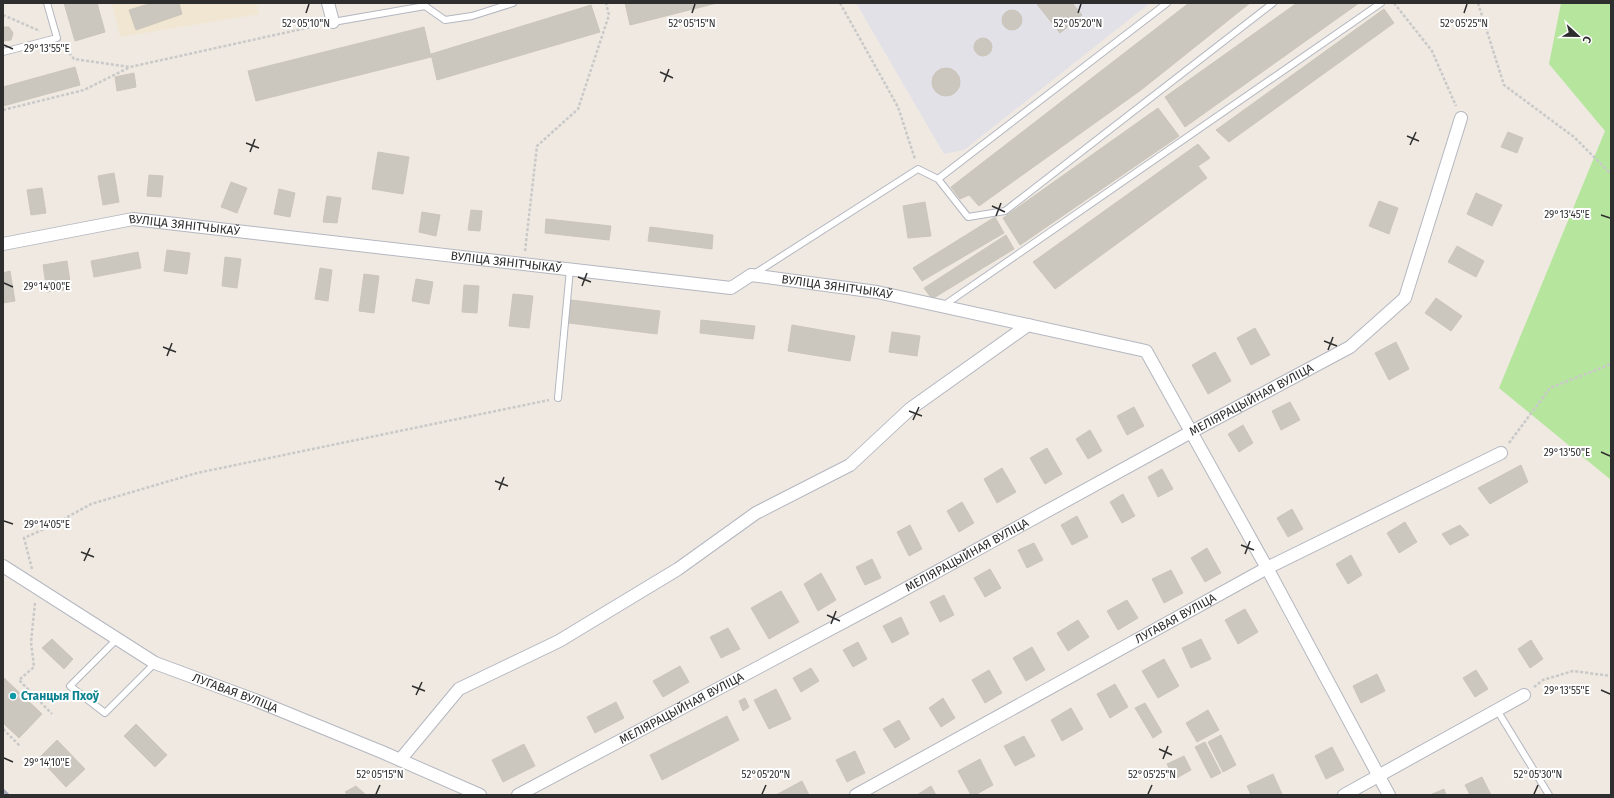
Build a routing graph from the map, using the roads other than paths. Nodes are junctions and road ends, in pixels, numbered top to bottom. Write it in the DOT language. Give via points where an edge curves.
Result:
graph roads {
  1 [pos="47,3"];
  2 [pos="328,3"];
  3 [pos="513,3"];
  4 [pos="1167,3"];
  5 [pos="1274,3"];
  6 [pos="1381,3"];
  7 [pos="333,22"];
  8 [pos="3,52"];
  9 [pos="1461,118"];
  10 [pos="938,180"];
  11 [pos="3,244"];
  12 [pos="570,269"];
  13 [pos="751,275"];
  14 [pos="943,306"];
  15 [pos="1028,325"];
  16 [pos="558,398"];
  17 [pos="1191,432"];
  18 [pos="1501,453"];
  19 [pos="3,566"];
  20 [pos="1267,568"];
  21 [pos="117,639"];
  22 [pos="154,663"];
  23 [pos="1524,695"];
  24 [pos="1497,710"];
  25 [pos="400,760"];
  26 [pos="1379,776"];
  27 [pos="480,795"];
  28 [pos="518,795"];
  29 [pos="856,795"];
  30 [pos="1344,795"];
  31 [pos="1389,795"];
  32 [pos="1549,795"];
  1 -- 8 [label="lane" via="57,38"];
  2 -- 7 [label="street"];
  3 -- 7 [label="lane" via="472,16 445,20 424,6"];
  4 -- 10 [label="lane"];
  5 -- 10 [label="lane" via="1005,210 968,216"];
  6 -- 14 [label="lane"];
  9 -- 17 [label="street, МЕЛІЯРАЦЫЙНАЯ ВУЛІЦА" via="1405,298 1350,347"];
  10 -- 13 [label="lane" via="918,169"];
  11 -- 12 [label="street, ВУЛІЦА ЗЯНІТЧЫКАЎ" via="133,219"];
  12 -- 13 [label="street, ВУЛІЦА ЗЯНІТЧЫКАЎ" via="731,288"];
  12 -- 16 [label="lane"];
  13 -- 14 [label="street, ВУЛІЦА ЗЯНІТЧЫКАЎ" via="877,292"];
  14 -- 15 [label="street, ВУЛІЦА ЗЯНІТЧЫКАЎ"];
  15 -- 17 [label="street, ВУЛІЦА ЗЯНІТЧЫКАЎ" via="1146,351"];
  15 -- 25 [label="street" via="910,409 850,465 756,513 678,569 559,641 459,689"];
  17 -- 20 [label="street"];
  17 -- 28 [label="street, МЕЛІЯРАЦЫЙНАЯ ВУЛІЦА" via="887,599"];
  18 -- 20 [label="street, ЛУГАВАЯ ВУЛІЦА"];
  19 -- 21 [label="street, ЛУГАВАЯ ВУЛІЦА"];
  20 -- 26 [label="street"];
  20 -- 29 [label="street, ЛУГАВАЯ ВУЛІЦА"];
  21 -- 22 [label="street, ЛУГАВАЯ ВУЛІЦА"];
  21 -- 22 [label="lane" via="70,686 105,713"];
  22 -- 25 [label="street, ЛУГАВАЯ ВУЛІЦА" via="255,700"];
  23 -- 24 [label="street"];
  24 -- 26 [label="street"];
  24 -- 32 [label="lane"];
  25 -- 27 [label="street, ЛУГАВАЯ ВУЛІЦА"];
  26 -- 30 [label="street"];
  26 -- 31 [label="street"];
}
